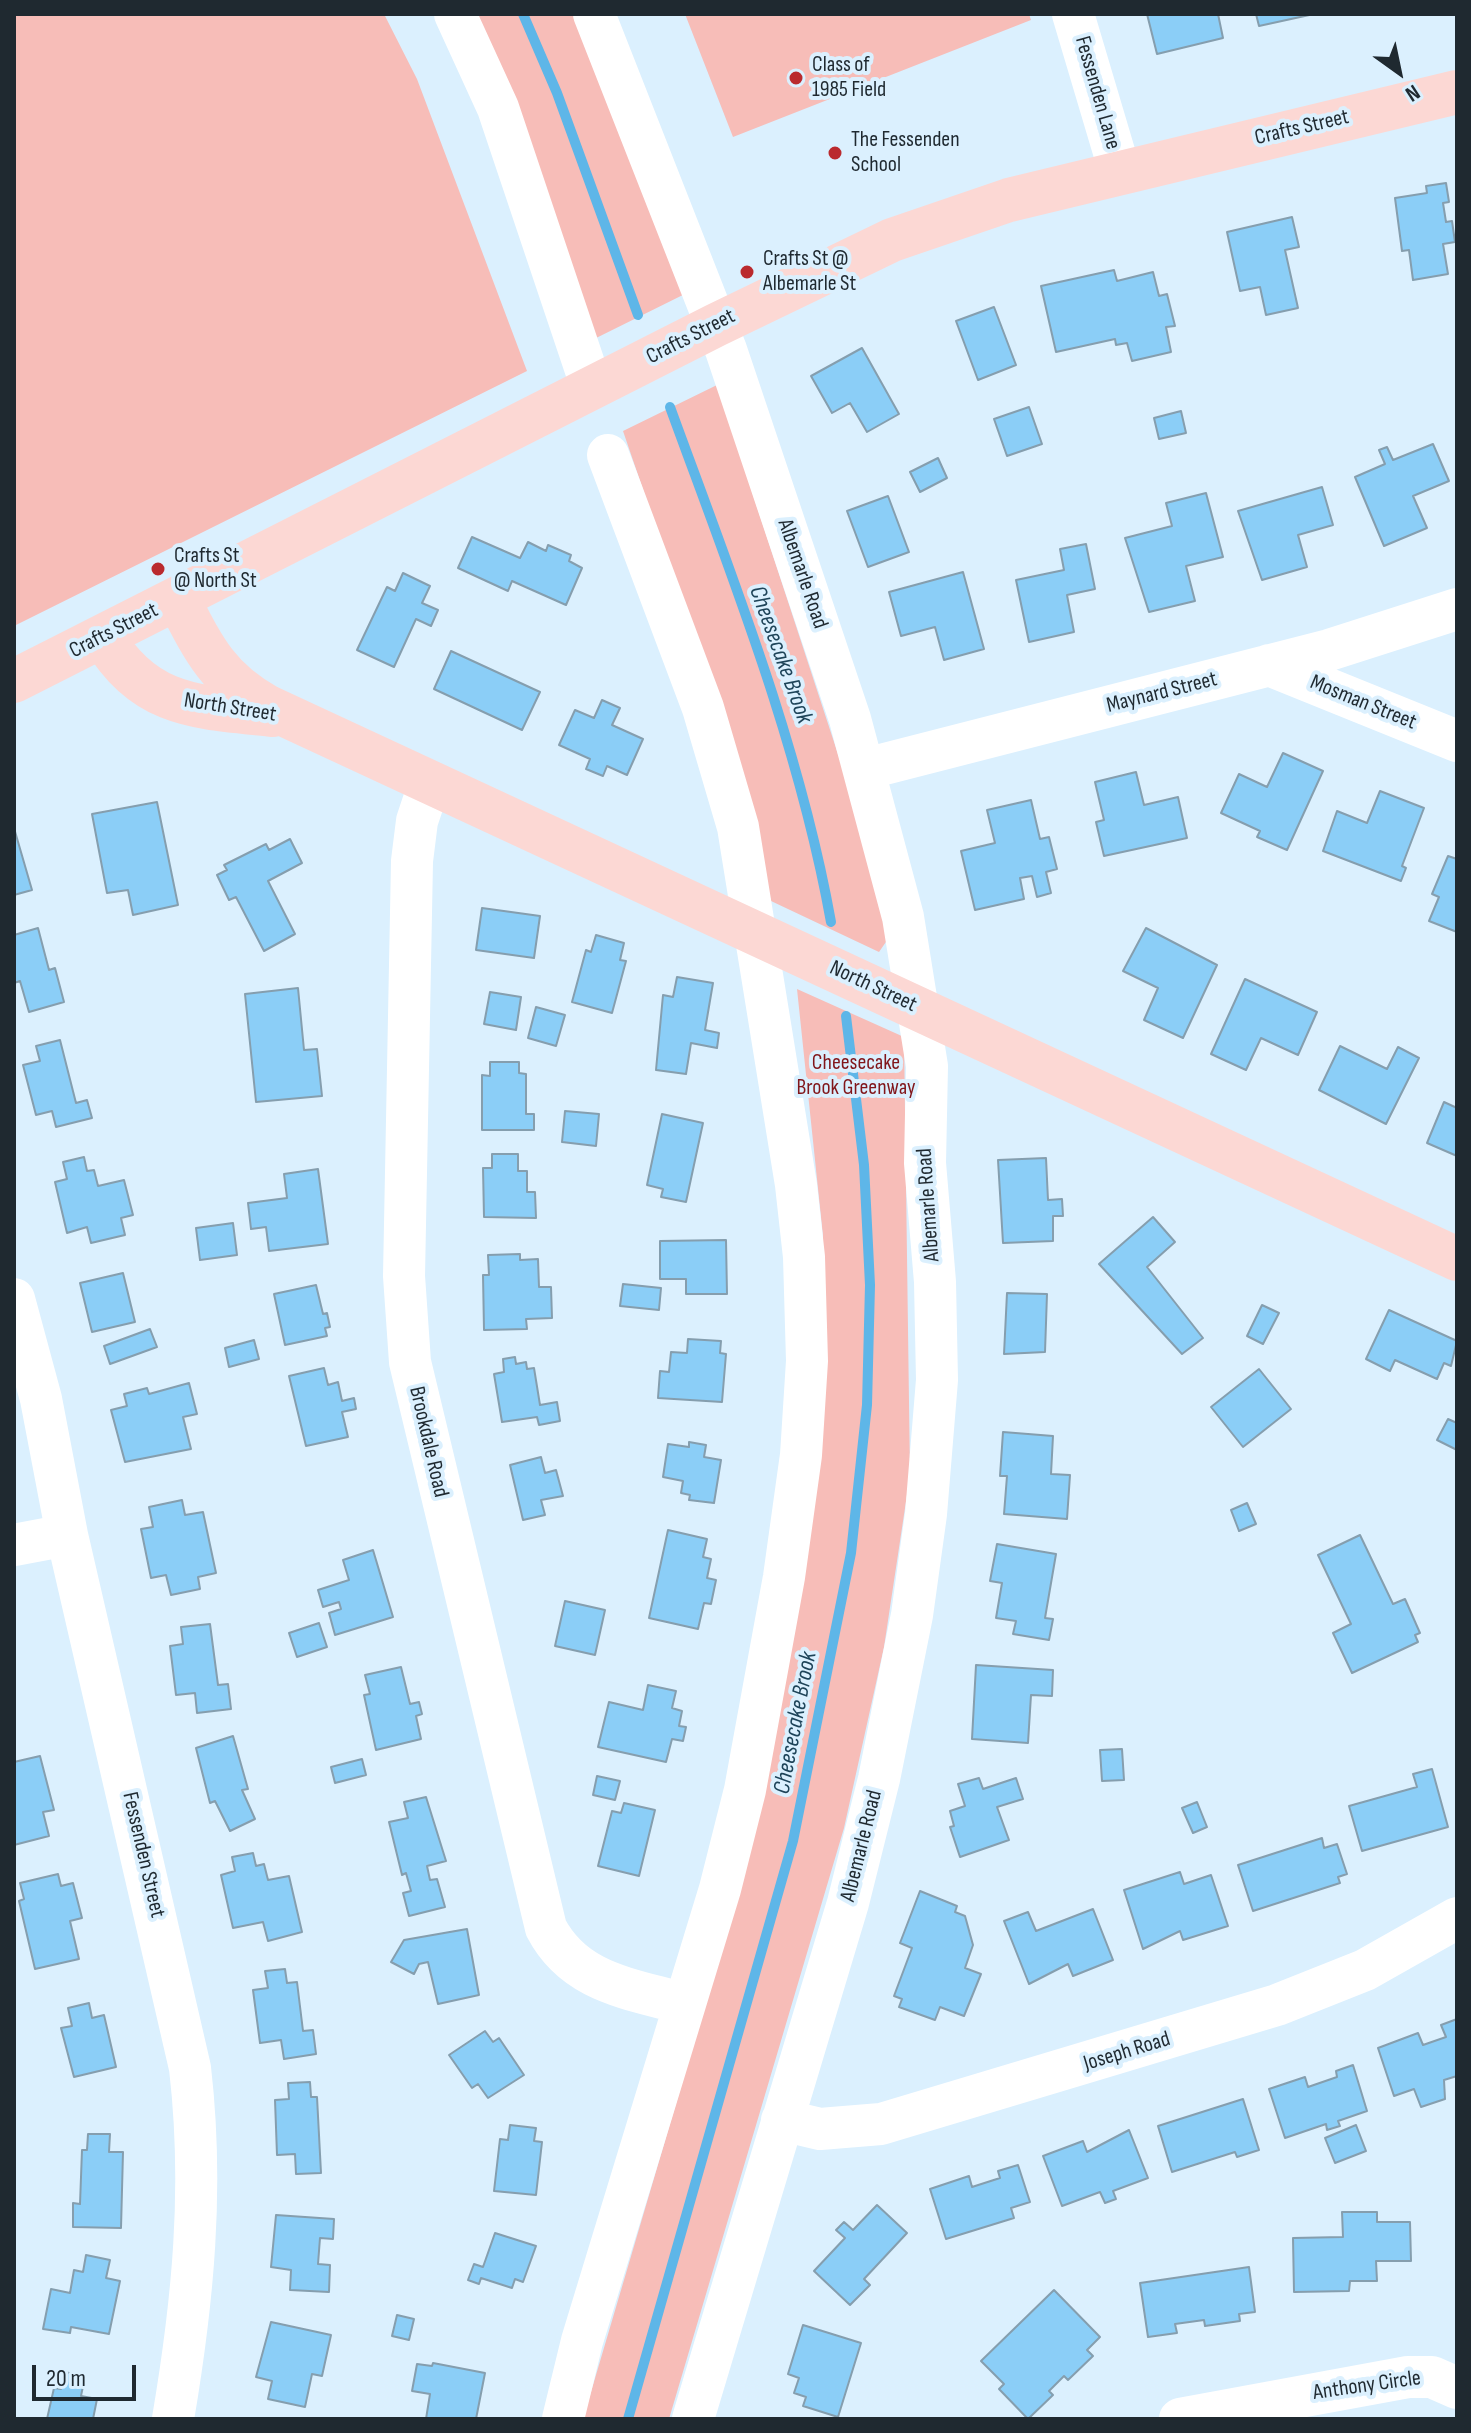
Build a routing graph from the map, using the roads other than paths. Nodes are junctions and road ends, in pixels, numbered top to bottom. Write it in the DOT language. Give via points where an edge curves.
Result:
graph roads {
  1 [pos="455,14"];
  2 [pos="594,14"];
  3 [pos="1073,14"];
  4 [pos="1457,92"];
  5 [pos="1120,172"];
  6 [pos="716,325"];
  7 [pos="592,388"];
  8 [pos="608,455"];
  9 [pos="178,599"];
  10 [pos="1457,609"];
  11 [pos="103,637"];
  12 [pos="1269,665"];
  13 [pos="14,681"];
  14 [pos="288,717"];
  15 [pos="1457,741"];
  16 [pos="865,769"];
  17 [pos="430,782"];
  18 [pos="757,932"];
  19 [pos="920,1009"];
  20 [pos="1457,1259"];
  21 [pos="14,1299"];
  22 [pos="67,1535"];
  23 [pos="14,1545"];
  24 [pos="1457,1918"];
  25 [pos="684,2004"];
  26 [pos="782,2120"];
  27 [pos="1457,2388"];
  28 [pos="173,2419"];
  29 [pos="563,2419"];
  30 [pos="693,2419"];
  31 [pos="1180,2419"];
  1 -- 7 [label="street" via="498,108"];
  2 -- 6 [label="street, Albemarle Road"];
  3 -- 5 [label="street, Fessenden Lane"];
  4 -- 5 [label="main road, Crafts Street"];
  5 -- 6 [label="main road, Crafts Street" via="921,229"];
  6 -- 7 [label="main road, Crafts Street"];
  6 -- 16 [label="street, Albemarle Road"];
  7 -- 9 [label="main road, Crafts Street"];
  8 -- 18 [label="street" via="722,765"];
  9 -- 11 [label="main road, Crafts Street"];
  9 -- 14 [label="main road, North Street" via="226,679"];
  10 -- 12 [label="street, Maynard Street"];
  11 -- 13 [label="main road, Crafts Street"];
  11 -- 14 [label="main road, North Street" via="124,670 175,700"];
  12 -- 15 [label="street, Mosman Street"];
  12 -- 16 [label="street, Maynard Street"];
  14 -- 17 [label="main road, North Street"];
  16 -- 19 [label="street, Albemarle Road"];
  17 -- 18 [label="main road, North Street"];
  17 -- 25 [label="street, Brookdale Road" via="417,821 412,861 404,1276 415,1389 546,1928 558,1951 578,1968"];
  18 -- 19 [label="main road, North Street"];
  18 -- 25 [label="street" via="802,1233 808,1324 804,1409 784,1577 753,1754 720,1889"];
  19 -- 20 [label="main road, North Street"];
  19 -- 26 [label="street, Albemarle Road" via="927,1066 925,1163 937,1349 921,1553 869,1826"];
  21 -- 22 [label="street, Fessenden Street" via="41,1399"];
  22 -- 23 [label="street"];
  22 -- 28 [label="street, Fessenden Street" via="192,2079 198,2226"];
  24 -- 26 [label="street, Joseph Road" via="1365,1970 1230,2021 881,2124 820,2129"];
  25 -- 29 [label="street"];
  26 -- 30 [label="street, Albemarle Road"];
  27 -- 31 [label="street, Anthony Circle" via="1432,2377 1408,2377"];
}
